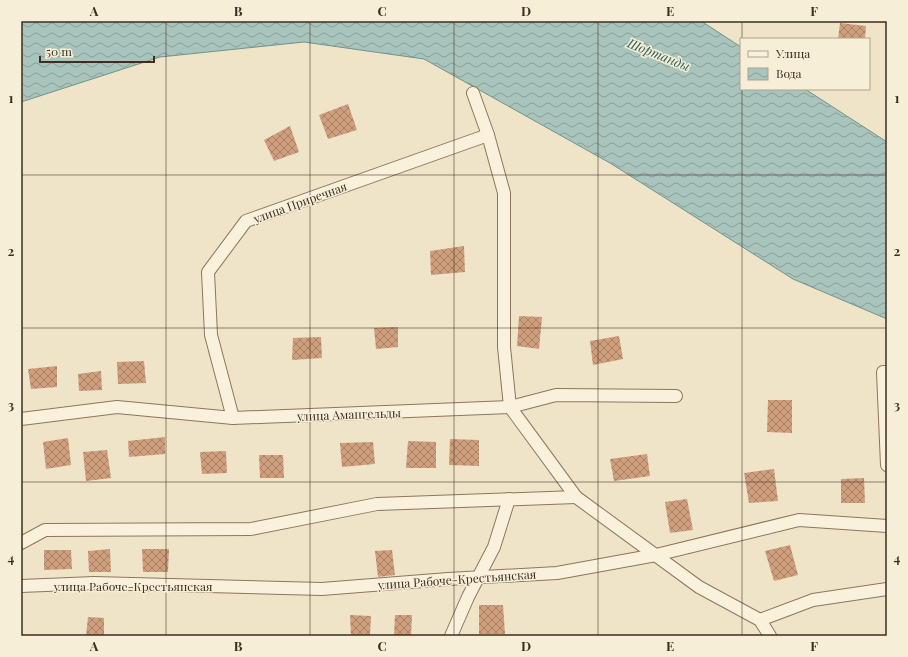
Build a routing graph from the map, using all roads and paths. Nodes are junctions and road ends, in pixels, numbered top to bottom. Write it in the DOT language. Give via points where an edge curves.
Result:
graph roads {
  1 [pos="473,94"];
  2 [pos="488,135"];
  3 [pos="887,372"];
  4 [pos="676,396"];
  5 [pos="510,407"];
  6 [pos="233,418"];
  7 [pos="21,420"];
  8 [pos="887,465"];
  9 [pos="576,497"];
  10 [pos="509,499"];
  11 [pos="887,526"];
  12 [pos="21,543"];
  13 [pos="656,555"];
  14 [pos="478,577"];
  15 [pos="887,585"];
  16 [pos="21,586"];
  17 [pos="760,620"];
  18 [pos="451,636"];
  19 [pos="770,636"];
  1 -- 2 [label="street"];
  2 -- 5 [label="street" via="504,193 504,347"];
  2 -- 6 [label="street, улица Приречная" via="246,221 208,272 211,336"];
  3 -- 8 [label="street" via="883,372"];
  4 -- 5 [label="street, улица Амангельды" via="556,395"];
  5 -- 6 [label="street, улица Амангельды"];
  5 -- 9 [label="street"];
  6 -- 7 [label="street, улица Амангельды" via="117,407"];
  9 -- 10 [label="street"];
  9 -- 13 [label="street"];
  10 -- 12 [label="street" via="378,504 251,529 45,530"];
  10 -- 14 [label="street" via="494,547"];
  11 -- 13 [label="street, улица Рабоче-Крестьянская" via="799,520"];
  13 -- 14 [label="street, улица Рабоче-Крестьянская" via="557,573"];
  13 -- 17 [label="street" via="699,587"];
  14 -- 16 [label="street, улица Рабоче-Крестьянская" via="322,589 94,583"];
  14 -- 18 [label="street"];
  15 -- 17 [label="street" via="813,600"];
  17 -- 19 [label="street"];
}
